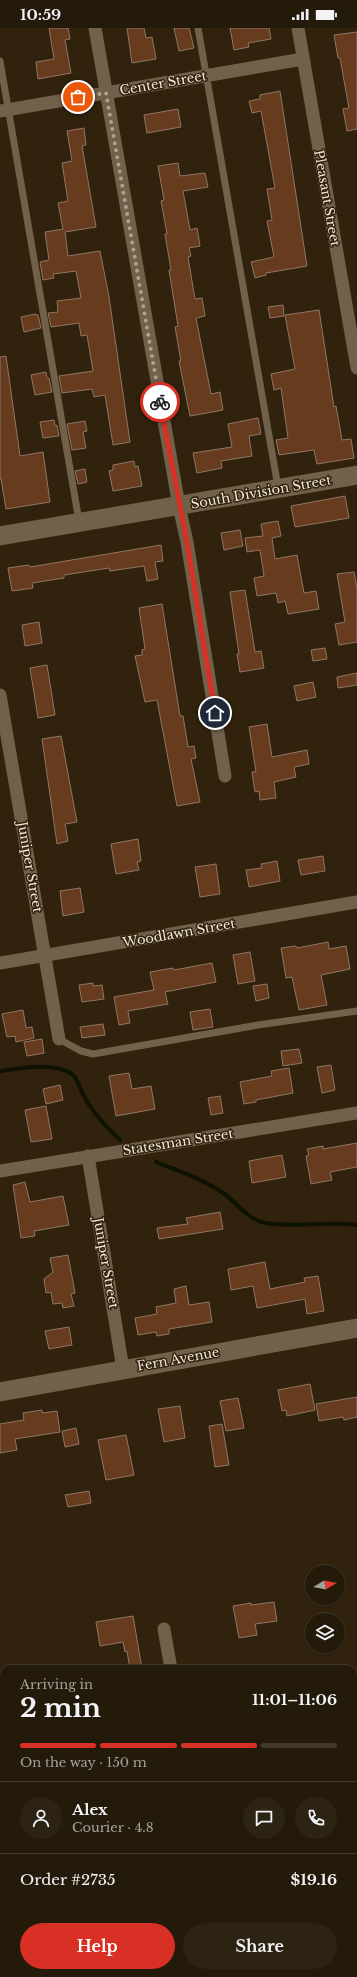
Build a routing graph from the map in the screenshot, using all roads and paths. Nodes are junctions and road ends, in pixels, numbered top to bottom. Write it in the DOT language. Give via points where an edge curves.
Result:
graph roads {
  1 [pos="95,28"];
  2 [pos="198,28"];
  3 [pos="298,28"];
  4 [pos="303,59"];
  5 [pos="0,61"];
  6 [pos="206,76"];
  7 [pos="106,93"];
  8 [pos="4,110"];
  9 [pos="357,368"];
  10 [pos="357,476"];
  11 [pos="278,489"];
  12 [pos="179,506"];
  13 [pos="79,523"];
  14 [pos="0,536"];
  15 [pos="0,695"];
  16 [pos="225,776"];
  17 [pos="357,902"];
  18 [pos="45,956"];
  19 [pos="0,963"];
  20 [pos="357,1011"];
  21 [pos="60,1039"];
  22 [pos="357,1113"];
  23 [pos="88,1156"];
  24 [pos="0,1171"];
  25 [pos="357,1328"];
  26 [pos="124,1369"];
  27 [pos="0,1392"];
  28 [pos="164,1629"];
  29 [pos="171,1665"];
  1 -- 7 [label="street"];
  2 -- 6 [label="lane"];
  3 -- 4 [label="street, Pleasant Street"];
  4 -- 6 [label="street, Center Street"];
  4 -- 9 [label="street, Pleasant Street"];
  5 -- 8 [label="lane"];
  6 -- 7 [label="street, Center Street"];
  6 -- 11 [label="lane"];
  7 -- 8 [label="street, Center Street"];
  7 -- 12 [label="street"];
  8 -- 13 [label="lane"];
  10 -- 11 [label="street, South Division Street"];
  11 -- 12 [label="street, South Division Street"];
  12 -- 13 [label="street, South Division Street"];
  12 -- 16 [label="street"];
  13 -- 14 [label="street, South Division Street"];
  15 -- 18 [label="street, Juniper Street"];
  17 -- 18 [label="street, Woodlawn Street"];
  18 -- 19 [label="street, Woodlawn Street"];
  18 -- 21 [label="street, Juniper Street"];
  20 -- 21 [label="lane" via="258,1024 93,1054 81,1052"];
  22 -- 23 [label="street, Statesman Street"];
  23 -- 24 [label="street, Statesman Street"];
  23 -- 26 [label="street, Juniper Street"];
  25 -- 26 [label="street, Fern Avenue"];
  26 -- 27 [label="street, Fern Avenue"];
  28 -- 29 [label="street"];
}
